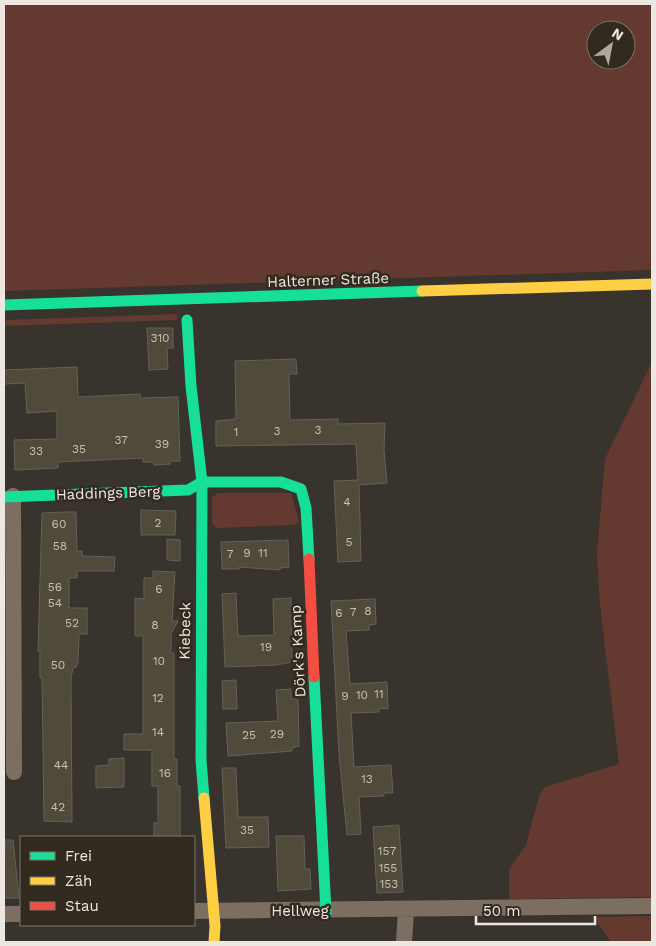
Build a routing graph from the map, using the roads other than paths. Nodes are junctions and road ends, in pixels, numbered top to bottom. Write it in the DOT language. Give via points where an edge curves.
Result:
graph roads {
  1 [pos="652,284"];
  2 [pos="4,305"];
  3 [pos="187,320"];
  4 [pos="202,482"];
  5 [pos="8,497"];
  6 [pos="14,772"];
  7 [pos="652,906"];
  8 [pos="406,910"];
  9 [pos="214,911"];
  10 [pos="195,912"];
  11 [pos="326,912"];
  12 [pos="4,914"];
  13 [pos="20,914"];
  14 [pos="214,942"];
  15 [pos="404,942"];
  1 -- 2 [label="street, Halterner Straße"];
  3 -- 4 [label="street, Kiebeck"];
  4 -- 5 [label="street, Haddings Berg" via="188,490"];
  4 -- 9 [label="street, Kiebeck" via="199,714"];
  4 -- 11 [label="street, Dörk's Kamp" via="281,482 300,489 306,508"];
  5 -- 6 [label="street, Haddings Berg"];
  7 -- 8 [label="street, Hellweg"];
  8 -- 11 [label="street, Hellweg"];
  8 -- 15 [label="street"];
  9 -- 10 [label="street, Hellweg"];
  9 -- 11 [label="street, Hellweg"];
  9 -- 14 [label="street, Kiebeck"];
  12 -- 13 [label="street"];
}
